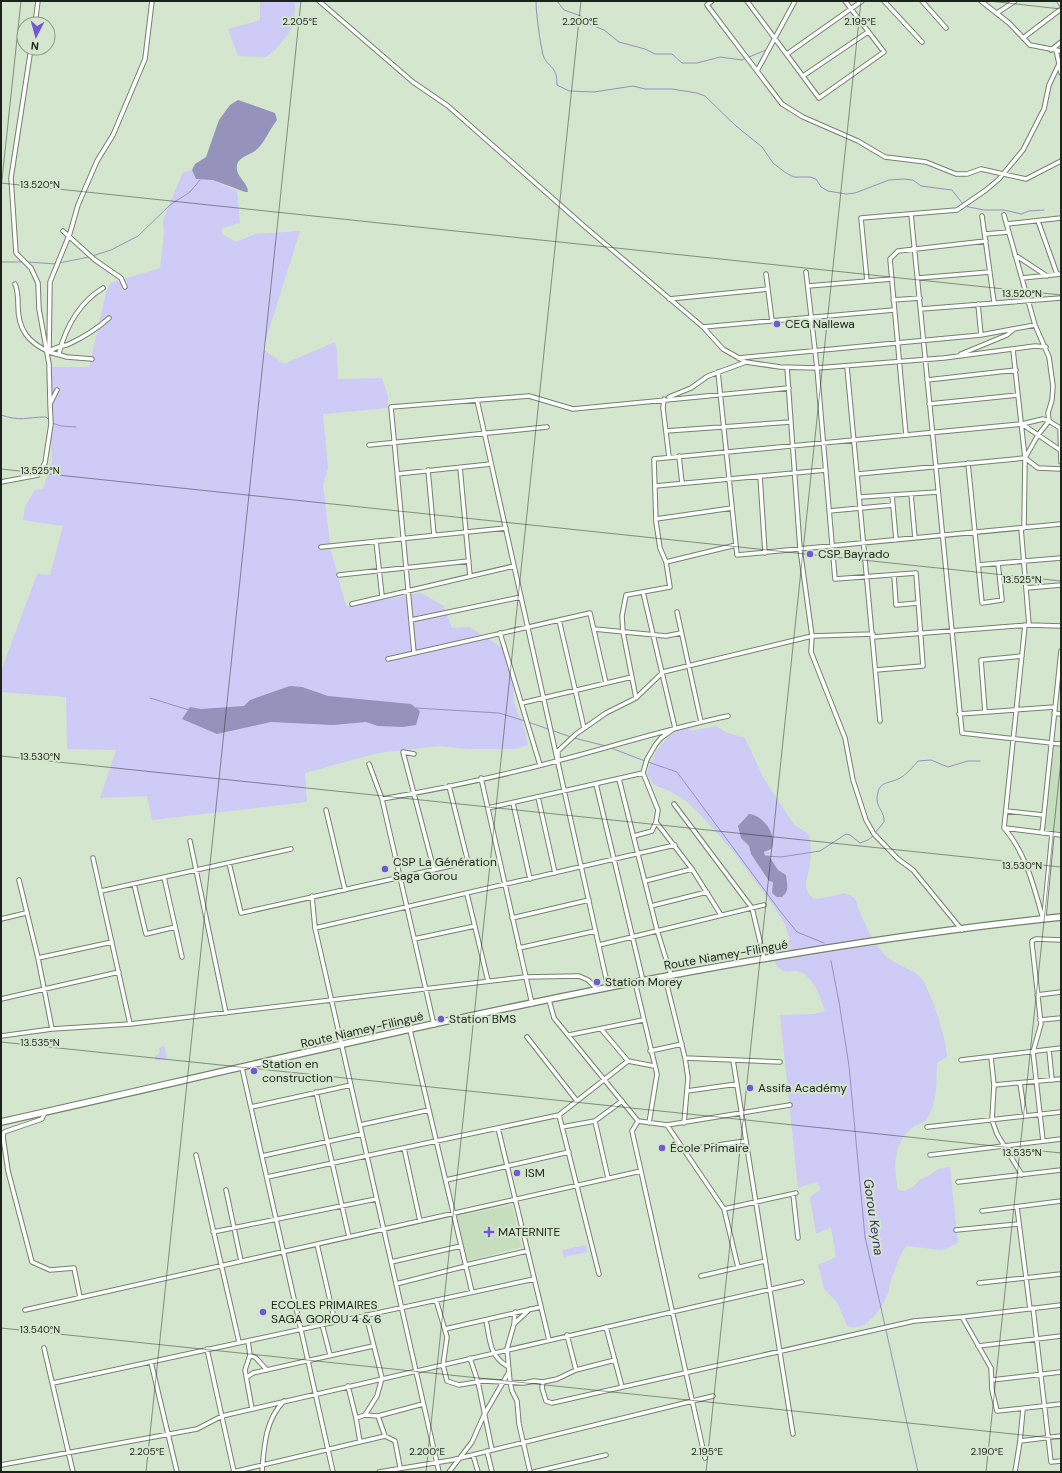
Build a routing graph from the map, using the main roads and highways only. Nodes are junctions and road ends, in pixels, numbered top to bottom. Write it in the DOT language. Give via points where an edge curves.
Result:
graph roads {
  1 [pos="1061,917"];
  2 [pos="1,1122"];
  1 -- 2 [label="main road, Route Niamey-Filingué" via="764,958 597,989"];
}
